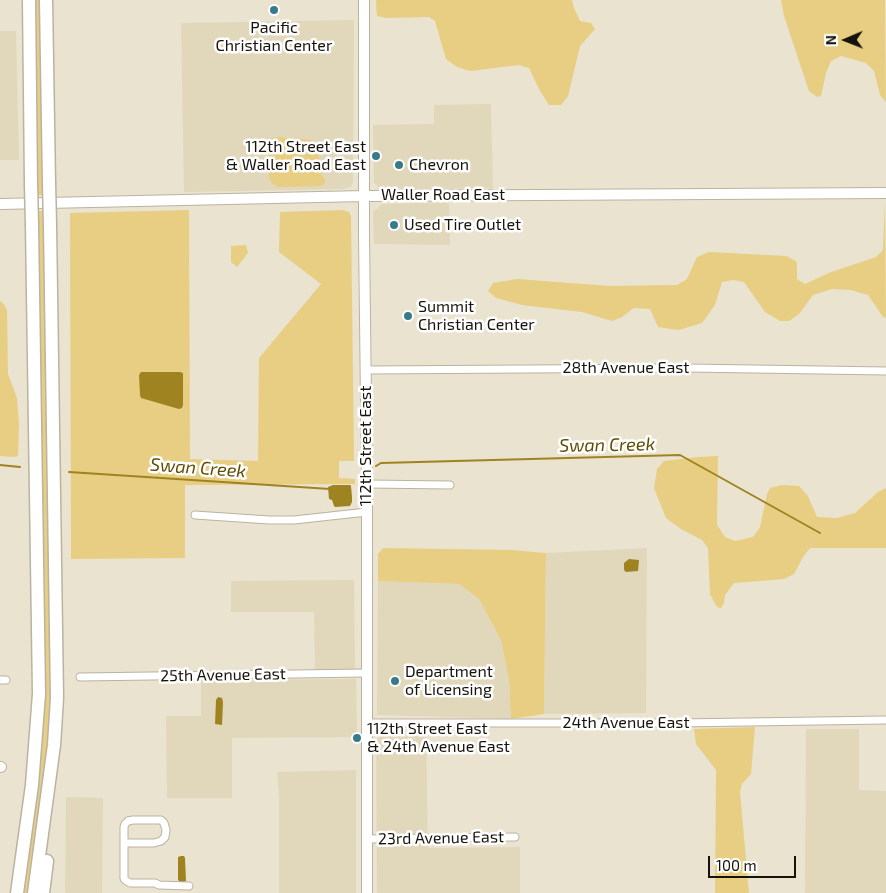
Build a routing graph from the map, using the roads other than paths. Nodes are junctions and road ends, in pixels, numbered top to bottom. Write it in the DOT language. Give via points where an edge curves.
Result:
graph roads {
  1 [pos="29,0"];
  2 [pos="46,0"];
  3 [pos="364,0"];
  4 [pos="886,193"];
  5 [pos="365,196"];
  6 [pos="0,204"];
  7 [pos="366,370"];
  8 [pos="886,371"];
  9 [pos="367,484"];
  10 [pos="450,485"];
  11 [pos="367,512"];
  12 [pos="195,515"];
  13 [pos="366,674"];
  14 [pos="80,677"];
  15 [pos="57,698"];
  16 [pos="886,720"];
  17 [pos="367,723"];
  18 [pos="32,785"];
  19 [pos="515,837"];
  20 [pos="367,839"];
  21 [pos="124,843"];
  22 [pos="159,885"];
  23 [pos="189,886"];
  24 [pos="10,893"];
  25 [pos="17,893"];
  26 [pos="34,893"];
  27 [pos="43,893"];
  28 [pos="163,893"];
  29 [pos="367,893"];
  1 -- 18 [label="highway, bridge" via="39,678"];
  2 -- 15 [label="highway, bridge"];
  3 -- 5 [label="main road, 112th Street East"];
  4 -- 5 [label="main road, Waller Road East"];
  5 -- 6 [label="main road, Waller Road East"];
  5 -- 7 [label="main road, 112th Street East"];
  7 -- 8 [label="street, 28th Avenue East" via="688,368"];
  7 -- 9 [label="main road, 112th Street East"];
  9 -- 10 [label="street"];
  9 -- 11 [label="main road, 112th Street East"];
  11 -- 12 [label="street" via="294,520"];
  11 -- 13 [label="main road, 112th Street East"];
  13 -- 14 [label="street, 25th Avenue East"];
  13 -- 17 [label="main road, 112th Street East"];
  15 -- 26 [label="highway" via="54,745"];
  15 -- 27 [label="highway" via="59,753"];
  16 -- 17 [label="street, 24th Avenue East"];
  17 -- 20 [label="main road, 112th Street East"];
  18 -- 24 [label="highway"];
  18 -- 25 [label="highway"];
  19 -- 20 [label="street, 23rd Avenue East"];
  20 -- 29 [label="main road, 112th Street East"];
  21 -- 21 [label="street" via="124,827 128,821 159,819 164,823 165,837 161,841"];
  21 -- 22 [label="street" via="125,880"];
  22 -- 23 [label="street"];
  22 -- 28 [label="street"];
}
